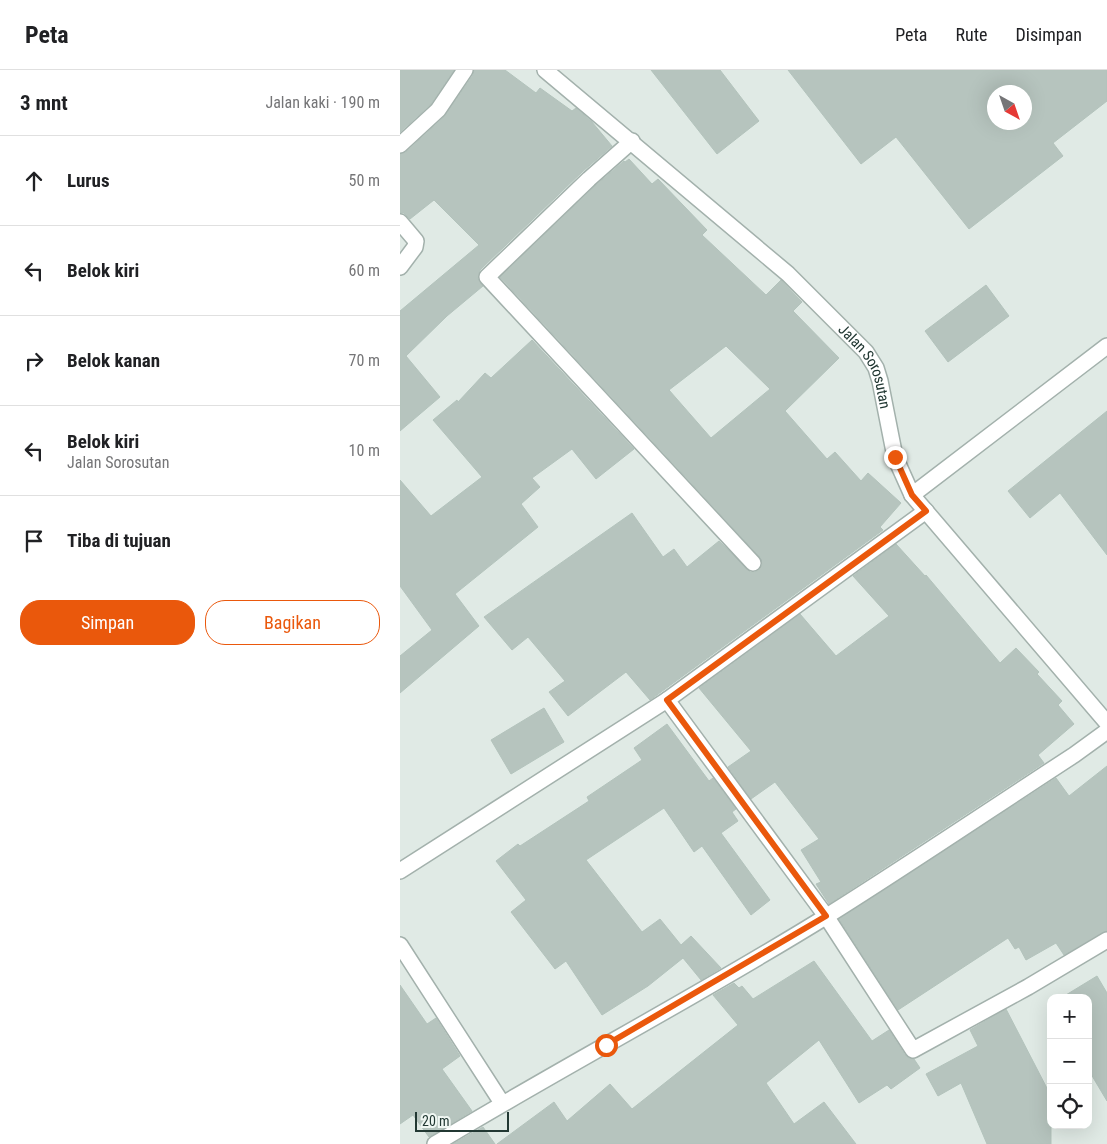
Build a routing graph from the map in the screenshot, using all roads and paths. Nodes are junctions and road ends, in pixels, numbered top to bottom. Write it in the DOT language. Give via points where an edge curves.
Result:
graph roads {
  1 [pos="465,70"];
  2 [pos="545,70"];
  3 [pos="632,141"];
  4 [pos="400,145"];
  5 [pos="400,222"];
  6 [pos="400,267"];
  7 [pos="1107,346"];
  8 [pos="912,495"];
  9 [pos="926,511"];
  10 [pos="753,564"];
  11 [pos="667,700"];
  12 [pos="1107,723"];
  13 [pos="1107,731"];
  14 [pos="400,871"];
  15 [pos="826,916"];
  16 [pos="1107,940"];
  17 [pos="400,945"];
  18 [pos="502,1103"];
  19 [pos="435,1144"];
  1 -- 4 [label="street" via="438,110"];
  2 -- 3 [label="street, Jalan Sorosutan"];
  3 -- 8 [label="street, Jalan Sorosutan" via="788,274 866,352 876,368 895,457"];
  3 -- 10 [label="street" via="487,277"];
  5 -- 6 [label="street" via="416,241"];
  7 -- 8 [label="street"];
  8 -- 9 [label="street, Jalan Sorosutan"];
  9 -- 11 [label="street"];
  9 -- 12 [label="street, Jalan Sorosutan"];
  11 -- 14 [label="street"];
  11 -- 15 [label="street"];
  13 -- 15 [label="street"];
  15 -- 16 [label="street" via="913,1050"];
  15 -- 18 [label="street"];
  17 -- 18 [label="street"];
  18 -- 19 [label="street"];
}
